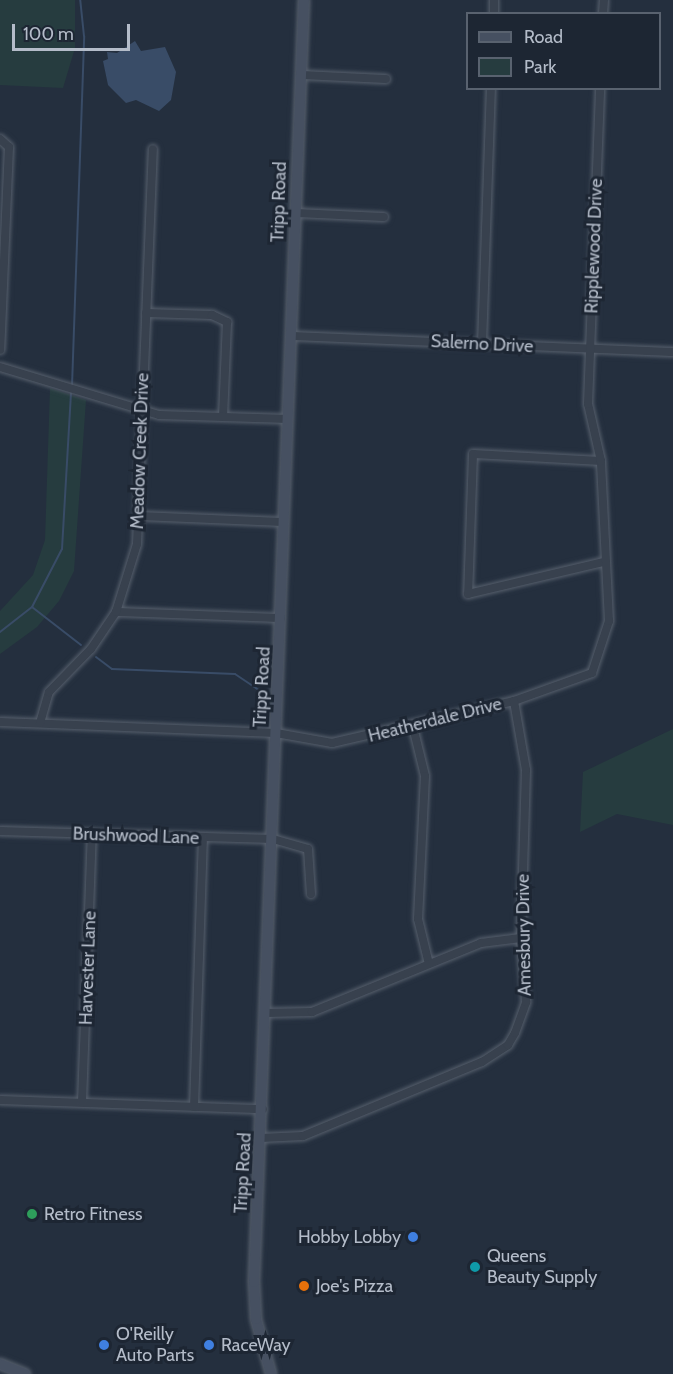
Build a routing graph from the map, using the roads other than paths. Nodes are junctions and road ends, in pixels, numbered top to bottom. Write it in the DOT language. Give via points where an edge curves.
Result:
graph roads {
  1 [pos="304,0"];
  2 [pos="301,75"];
  3 [pos="386,79"];
  4 [pos="491,90"];
  5 [pos="600,90"];
  6 [pos="0,139"];
  7 [pos="153,149"];
  8 [pos="295,213"];
  9 [pos="384,218"];
  10 [pos="2,254"];
  11 [pos="146,313"];
  12 [pos="291,336"];
  13 [pos="482,344"];
  14 [pos="590,349"];
  15 [pos="0,350"];
  16 [pos="673,352"];
  17 [pos="0,367"];
  18 [pos="588,404"];
  19 [pos="142,410"];
  20 [pos="223,416"];
  21 [pos="288,419"];
  22 [pos="601,461"];
  23 [pos="138,516"];
  24 [pos="284,522"];
  25 [pos="603,562"];
  26 [pos="116,612"];
  27 [pos="281,618"];
  28 [pos="514,700"];
  29 [pos="0,722"];
  30 [pos="40,723"];
  31 [pos="413,727"];
  32 [pos="276,733"];
  33 [pos="0,831"];
  34 [pos="92,833"];
  35 [pos="203,838"];
  36 [pos="273,839"];
  37 [pos="311,894"];
  38 [pos="521,938"];
  39 [pos="429,964"];
  40 [pos="266,1013"];
  41 [pos="0,1100"];
  42 [pos="82,1102"];
  43 [pos="194,1107"];
  44 [pos="263,1109"];
  45 [pos="261,1138"];
  46 [pos="0,1364"];
  47 [pos="269,1371"];
  48 [pos="24,1374"];
  1 -- 2 [label="street, Tripp Road"];
  2 -- 3 [label="street"];
  2 -- 8 [label="street, Tripp Road"];
  4 -- 13 [label="street"];
  5 -- 14 [label="street, Ripplewood Drive"];
  6 -- 10 [label="street" via="8,144"];
  7 -- 11 [label="street, Meadow Creek Drive"];
  8 -- 9 [label="street"];
  8 -- 12 [label="street, Tripp Road"];
  10 -- 15 [label="street"];
  11 -- 19 [label="street, Meadow Creek Drive"];
  11 -- 20 [label="street" via="212,315 226,322"];
  12 -- 13 [label="street, Salerno Drive"];
  12 -- 21 [label="street, Tripp Road"];
  13 -- 14 [label="street, Salerno Drive"];
  14 -- 16 [label="street, Salerno Drive"];
  14 -- 18 [label="street, Ripplewood Drive"];
  17 -- 19 [label="street"];
  18 -- 22 [label="street, Heatherdale Drive"];
  19 -- 20 [label="street" via="174,417"];
  19 -- 23 [label="street, Meadow Creek Drive"];
  20 -- 21 [label="street"];
  21 -- 24 [label="street, Tripp Road"];
  22 -- 25 [label="street, Heatherdale Drive"];
  22 -- 25 [label="street" via="473,454 468,594"];
  23 -- 24 [label="street"];
  23 -- 26 [label="street, Meadow Creek Drive" via="130,573"];
  24 -- 27 [label="street, Tripp Road"];
  25 -- 28 [label="street, Heatherdale Drive" via="609,621 599,666"];
  26 -- 27 [label="street"];
  26 -- 30 [label="street, Meadow Creek Drive" via="91,649 49,692"];
  27 -- 32 [label="street, Tripp Road"];
  28 -- 31 [label="street, Heatherdale Drive"];
  28 -- 38 [label="street, Amesbury Drive" via="526,770"];
  29 -- 30 [label="street, Heatherdale Drive"];
  30 -- 32 [label="street, Heatherdale Drive"];
  31 -- 32 [label="street, Heatherdale Drive" via="332,743"];
  31 -- 39 [label="street" via="425,776 418,919"];
  32 -- 36 [label="street, Tripp Road"];
  33 -- 34 [label="street, Brushwood Lane"];
  34 -- 35 [label="street, Brushwood Lane"];
  34 -- 42 [label="street, Harvester Lane"];
  35 -- 36 [label="street, Brushwood Lane"];
  35 -- 43 [label="street"];
  36 -- 37 [label="street, Brushwood Lane" via="308,849"];
  36 -- 40 [label="street, Tripp Road"];
  38 -- 39 [label="street" via="481,943"];
  38 -- 45 [label="street, Amesbury Drive" via="526,1002 508,1045 482,1062 303,1136"];
  39 -- 40 [label="street" via="312,1012"];
  40 -- 44 [label="street, Tripp Road"];
  41 -- 42 [label="street"];
  42 -- 43 [label="street"];
  43 -- 44 [label="street"];
  44 -- 45 [label="street, Tripp Road"];
  45 -- 47 [label="street, Tripp Road" via="254,1302"];
  46 -- 48 [label="street"];
}
